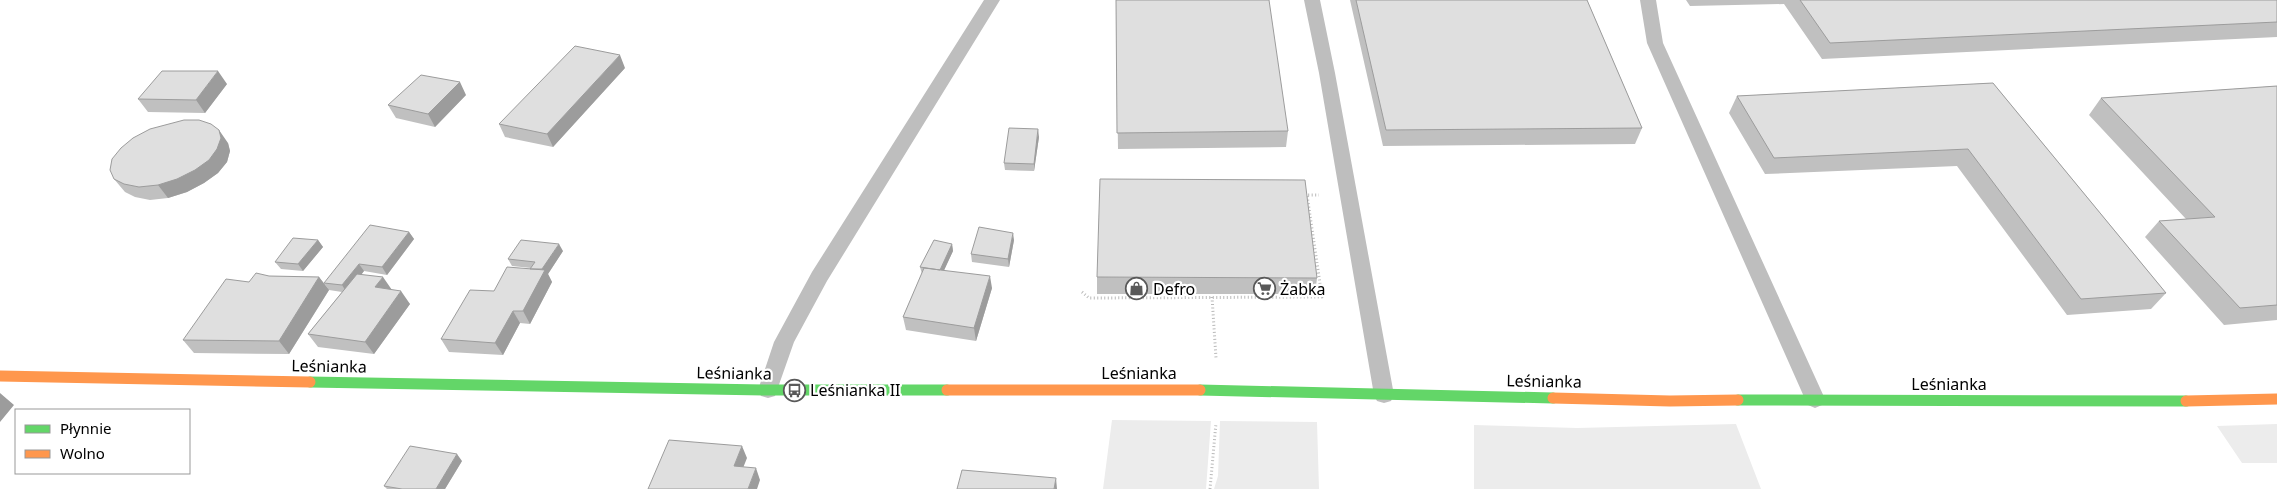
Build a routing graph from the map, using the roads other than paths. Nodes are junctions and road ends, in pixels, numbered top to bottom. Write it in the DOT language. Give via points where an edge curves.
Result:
graph roads {
  1 [pos="992,0"];
  2 [pos="1312,0"];
  3 [pos="1648,0"];
  4 [pos="0,376"];
  5 [pos="768,390"];
  6 [pos="1384,395"];
  7 [pos="1814,399"];
  8 [pos="2277,399"];
  1 -- 5 [label="lane" via="809,294 781,349"];
  2 -- 6 [label="lane"];
  3 -- 7 [label="lane" via="1655,43"];
  4 -- 5 [label="street, Leśnianka"];
  5 -- 6 [label="street, Leśnianka" via="1218,390"];
  6 -- 7 [label="street, Leśnianka" via="1670,401"];
  7 -- 8 [label="street, Leśnianka" via="2179,402"];
}
